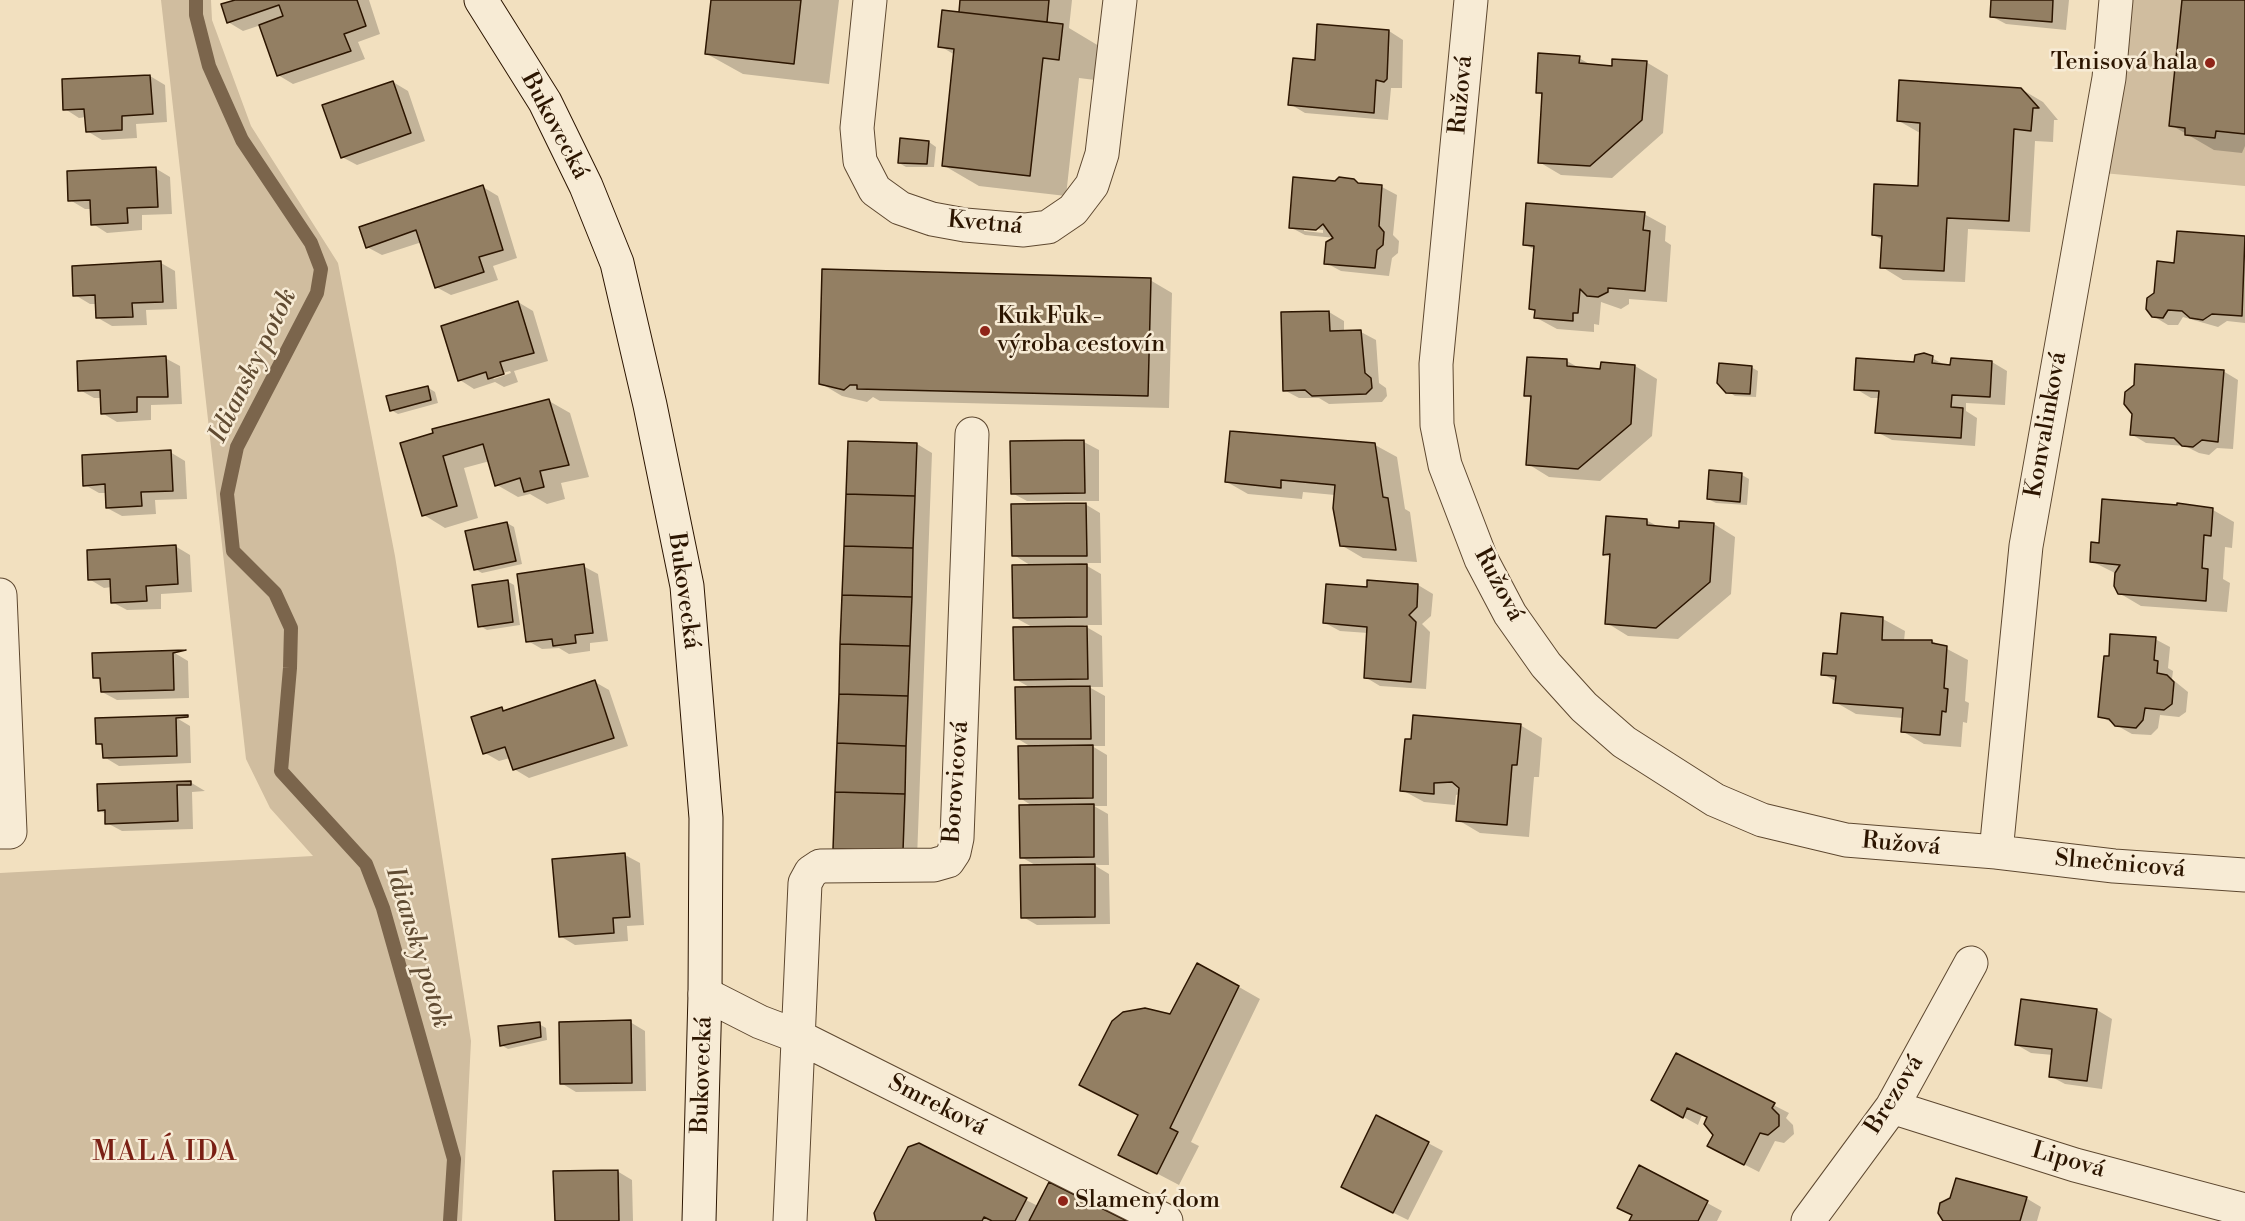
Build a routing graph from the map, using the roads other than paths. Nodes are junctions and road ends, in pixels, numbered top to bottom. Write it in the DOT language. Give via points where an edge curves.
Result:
graph roads {
  1 [pos="481,0"];
  2 [pos="870,0"];
  3 [pos="1120,0"];
  4 [pos="1471,0"];
  5 [pos="2116,0"];
  6 [pos="972,434"];
  7 [pos="0,594"];
  8 [pos="0,832"];
  9 [pos="1996,852"];
  10 [pos="2245,875"];
  11 [pos="1971,963"];
  12 [pos="705,994"];
  13 [pos="797,1036"];
  14 [pos="1892,1107"];
  15 [pos="2245,1210"];
  16 [pos="699,1221"];
  17 [pos="790,1221"];
  18 [pos="1166,1221"];
  19 [pos="1808,1221"];
  1 -- 12 [label="street, Bukovecká" via="545,102 586,186 617,263 650,405 687,586 706,818"];
  2 -- 3 [label="street, Kvetná" via="857,128 860,160 875,190 900,208 932,219 1024,230 1048,227 1073,210 1092,185 1102,154"];
  4 -- 9 [label="street, Ružová" via="1436,364 1437,425 1445,465 1481,559 1510,614 1545,665 1584,707 1624,742 1715,800 1762,820 1846,840"];
  5 -- 9 [label="street, Konvalinková" via="2109,78 2026,546"];
  6 -- 13 [label="street, Borovicová" via="954,852 948,861 934,865 820,866 811,872 803,894"];
  7 -- 8 [label="street" via="10,832"];
  9 -- 10 [label="street, Slnečnicová" via="2114,866"];
  11 -- 14 [label="street, Brezová"];
  12 -- 13 [label="street, Smreková"];
  12 -- 16 [label="street, Bukovecká"];
  13 -- 17 [label="street"];
  13 -- 18 [label="street, Smreková"];
  14 -- 15 [label="street, Lipová" via="2075,1165"];
  14 -- 19 [label="street, Brezová"];
}
